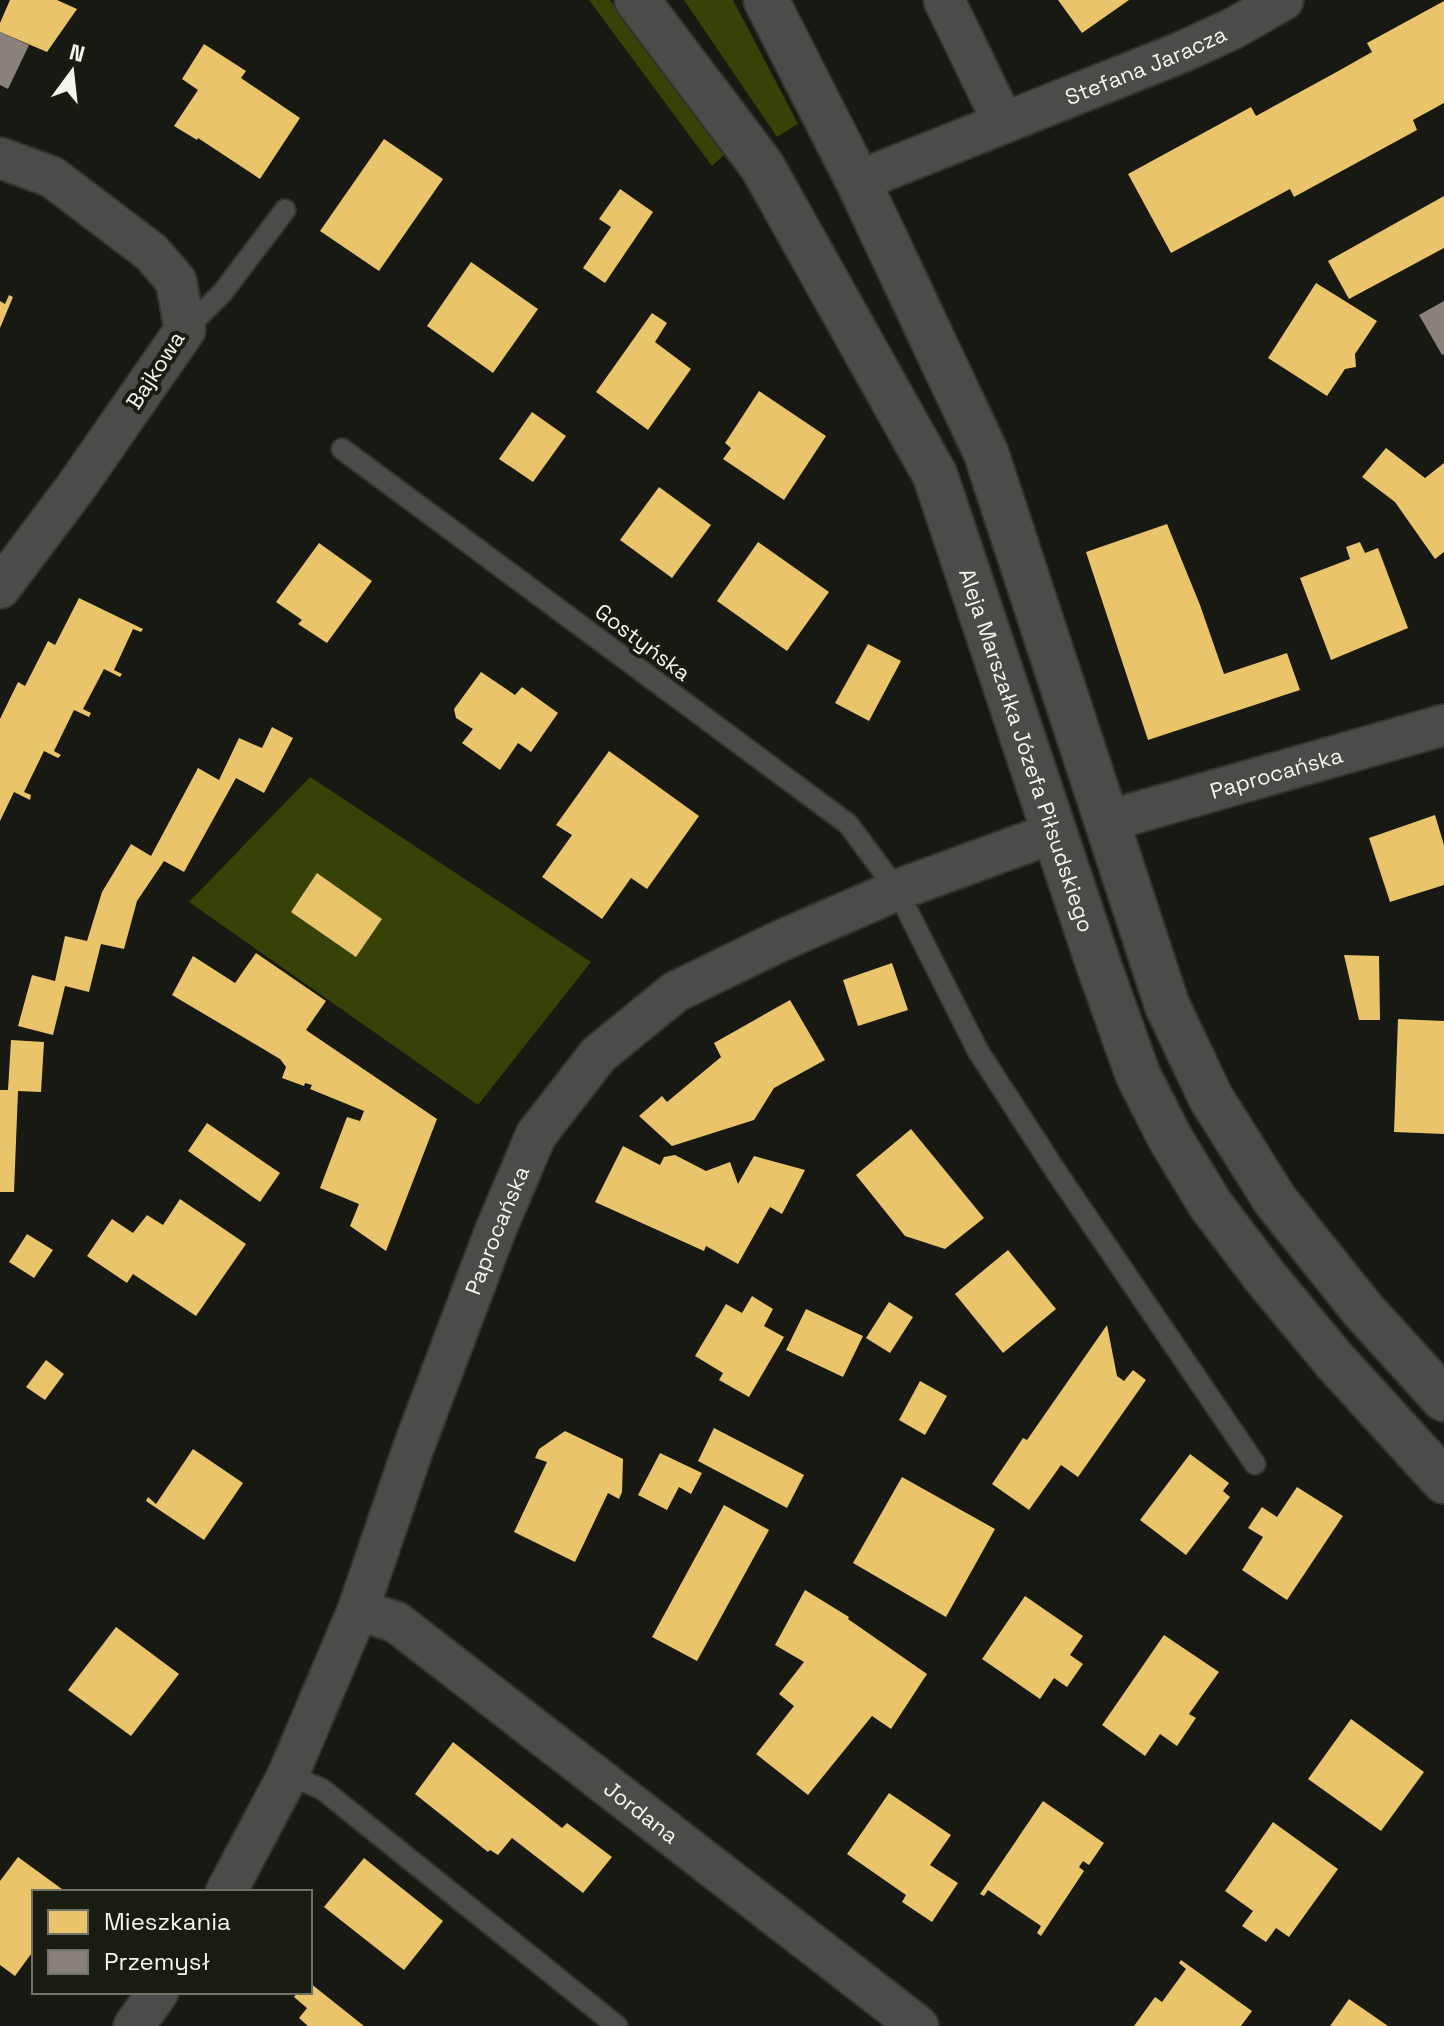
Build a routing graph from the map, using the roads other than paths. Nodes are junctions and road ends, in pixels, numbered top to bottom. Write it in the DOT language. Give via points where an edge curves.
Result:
graph roads {
  1 [pos="637,0"];
  2 [pos="766,0"];
  3 [pos="944,0"];
  4 [pos="1283,0"];
  5 [pos="1003,122"];
  6 [pos="0,158"];
  7 [pos="858,181"];
  8 [pos="285,210"];
  9 [pos="185,330"];
  10 [pos="342,449"];
  11 [pos="0,588"];
  12 [pos="1444,725"];
  13 [pos="1107,821"];
  14 [pos="1053,833"];
  15 [pos="897,890"];
  16 [pos="1444,1399"];
  17 [pos="1255,1464"];
  18 [pos="1444,1481"];
  19 [pos="358,1610"];
  20 [pos="288,1775"];
  21 [pos="227,1890"];
  22 [pos="157,1994"];
  23 [pos="134,2026"];
  24 [pos="617,2026"];
  25 [pos="918,2026"];
  1 -- 14 [label="main road, Aleja Marszałka Józefa Piłsudskiego" via="762,166 935,475"];
  2 -- 7 [label="main road"];
  3 -- 5 [label="street"];
  4 -- 5 [label="street, Stefana Jaracza" via="1196,46"];
  5 -- 7 [label="street, Stefana Jaracza"];
  6 -- 9 [label="street, Bajkowa" via="52,177 151,252 176,281"];
  7 -- 13 [label="main road" via="986,453"];
  8 -- 9 [label="lane" via="223,292"];
  9 -- 11 [label="street, Bajkowa"];
  10 -- 15 [label="lane, Gostyńska" via="848,824"];
  12 -- 13 [label="street, Paprocańska"];
  13 -- 16 [label="main road" via="1167,1005 1211,1098 1275,1200 1363,1310"];
  14 -- 15 [label="street, Paprocańska"];
  14 -- 18 [label="main road, Aleja Marszałka Józefa Piłsudskiego" via="1138,1075 1210,1204 1334,1360"];
  15 -- 17 [label="lane, Gostyńska" via="978,1051"];
  15 -- 19 [label="street, Paprocańska" via="675,992 598,1055 536,1135 414,1446"];
  19 -- 20 [label="street, Paprocańska"];
  19 -- 25 [label="street, Jordana" via="396,1622"];
  20 -- 21 [label="street, Paprocańska"];
  20 -- 24 [label="lane" via="322,1789"];
  22 -- 23 [label="street"];
}
